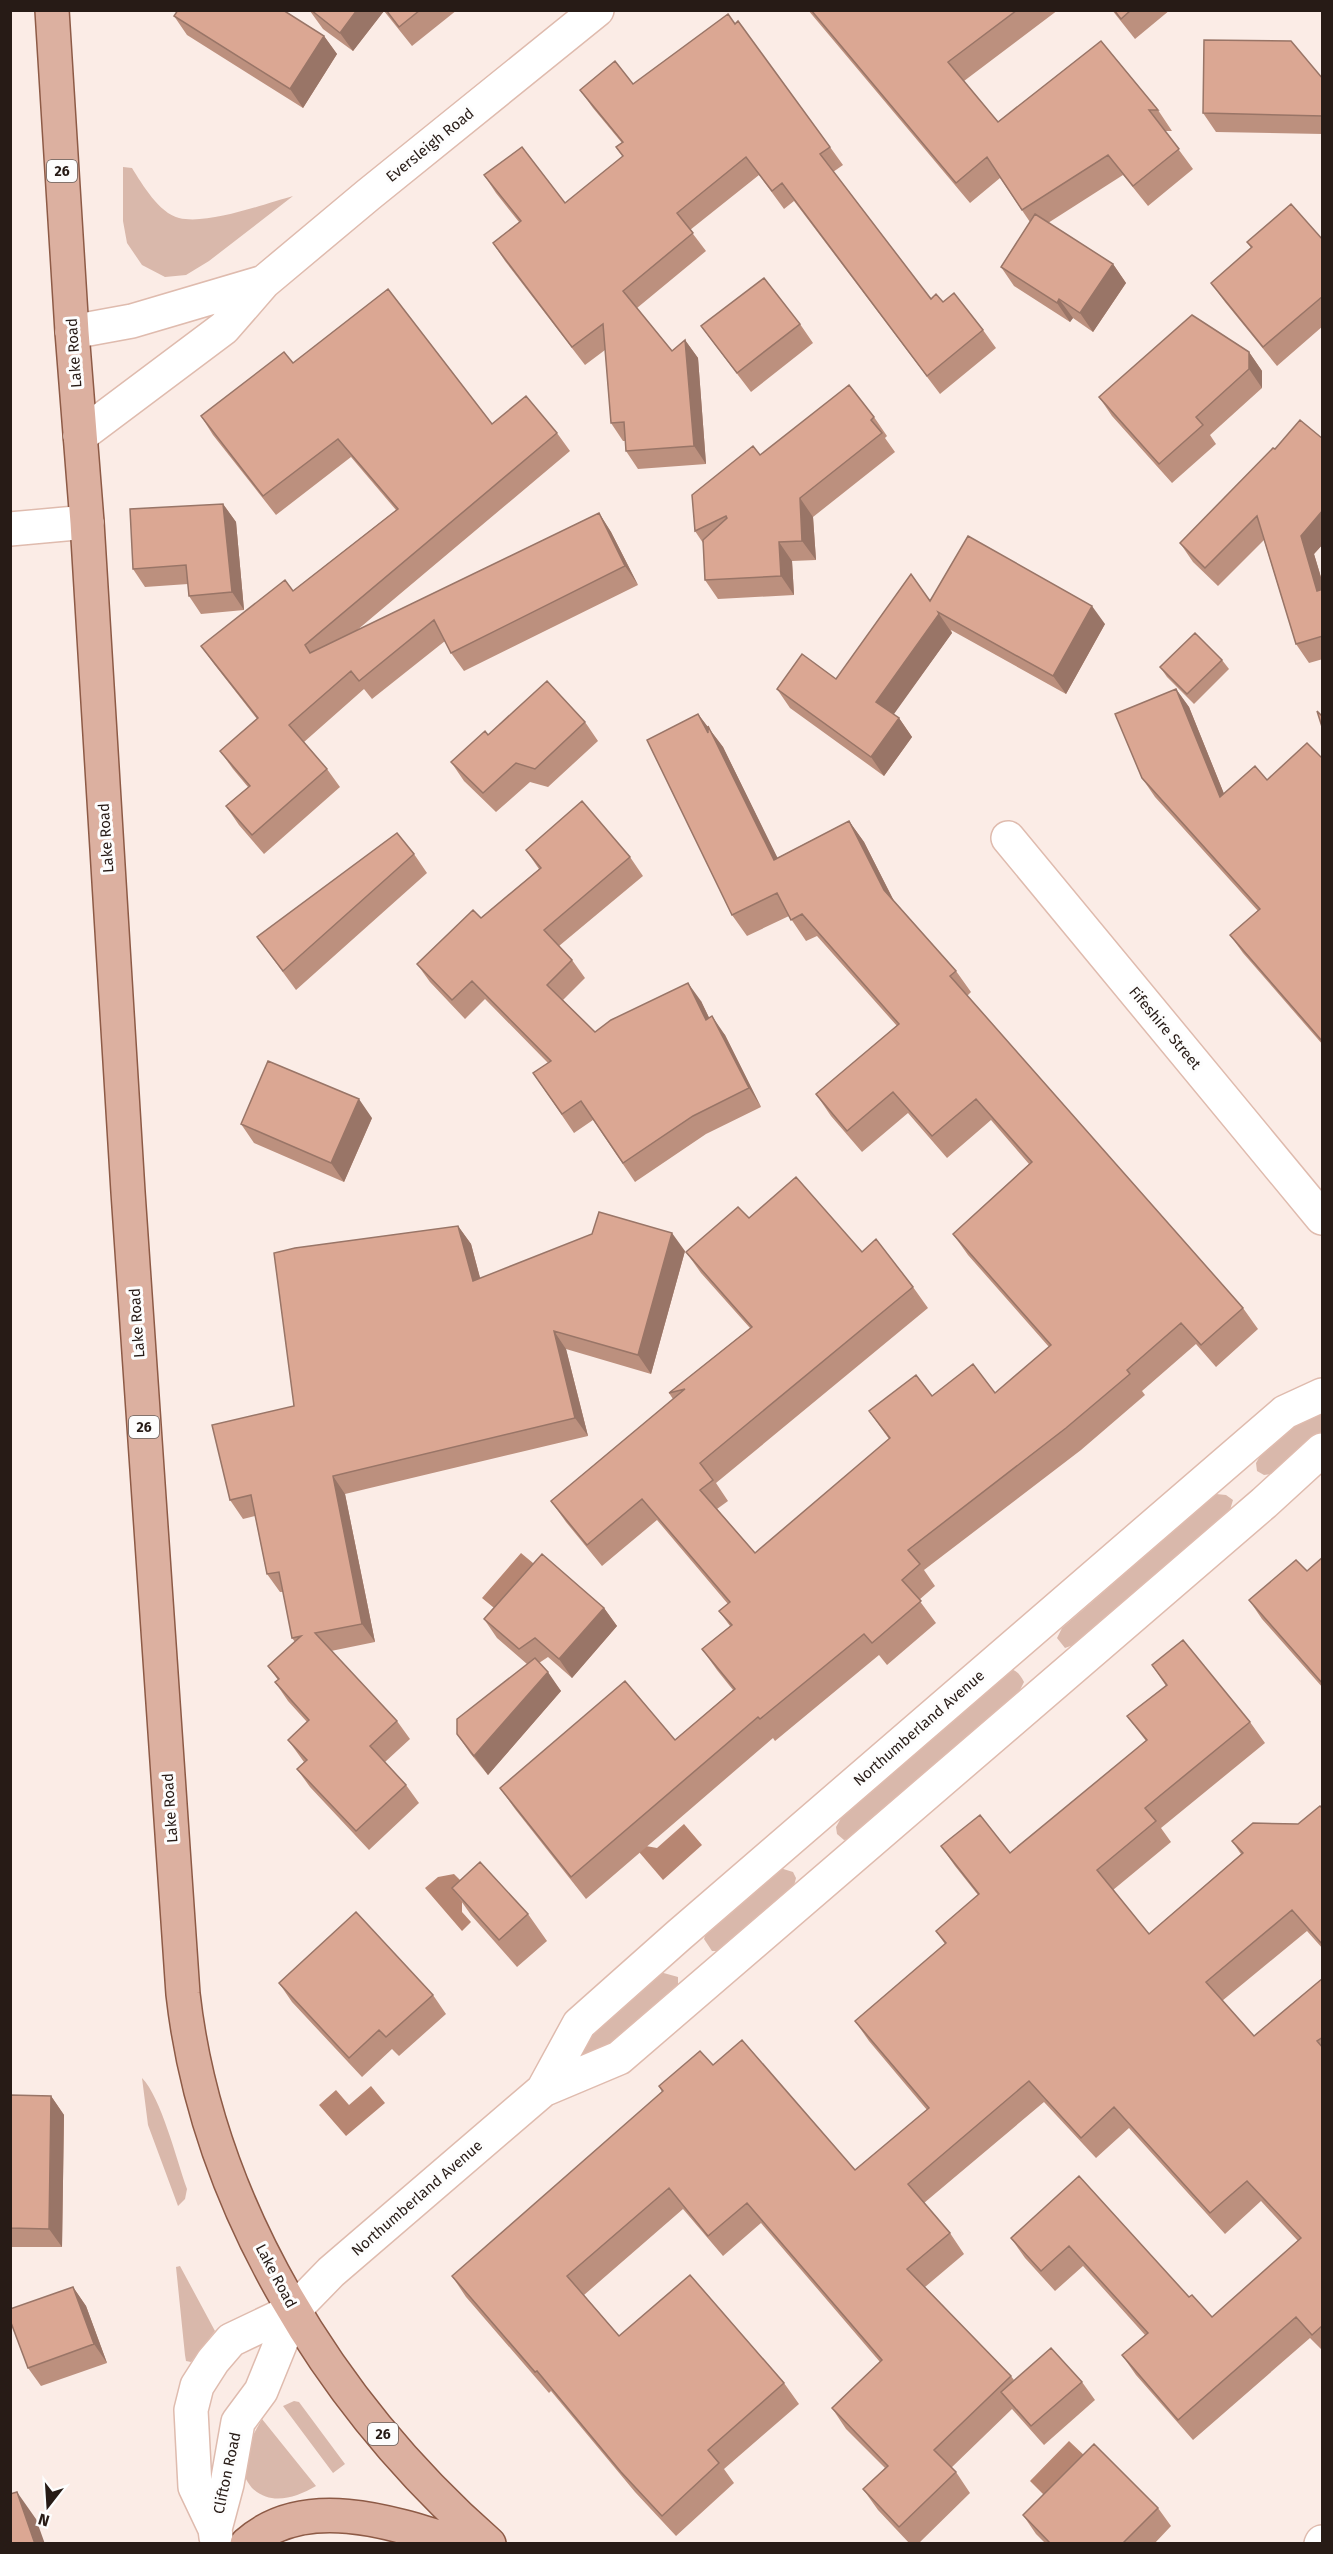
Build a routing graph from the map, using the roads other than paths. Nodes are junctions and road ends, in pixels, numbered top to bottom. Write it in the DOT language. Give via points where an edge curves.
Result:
graph roads {
  1 [pos="52,10"];
  2 [pos="597,10"];
  3 [pos="264,282"];
  4 [pos="72,332"];
  5 [pos="80,436"];
  6 [pos="87,522"];
  7 [pos="10,530"];
  8 [pos="1008,838"];
  9 [pos="1323,1218"];
  10 [pos="1323,1395"];
  11 [pos="1323,1450"];
  12 [pos="543,2090"];
  13 [pos="294,2310"];
  14 [pos="216,2536"];
  15 [pos="247,2544"];
  16 [pos="460,2544"];
  17 [pos="489,2544"];
  1 -- 4 [label="main road, Lake Road / 26"];
  2 -- 3 [label="street, Eversleigh Road"];
  3 -- 4 [label="street, Eversleigh Road" via="132,321"];
  3 -- 5 [label="street, Eversleigh Road" via="224,328"];
  4 -- 5 [label="main road, Lake Road / 26"];
  5 -- 6 [label="main road, Lake Road / 26"];
  6 -- 7 [label="street"];
  6 -- 13 [label="main road, Lake Road / 26" via="185,2006 195,2066 214,2137 248,2225"];
  8 -- 9 [label="street, Fifeshire Street"];
  10 -- 12 [label="street, Northumberland Avenue" via="1285,1412 579,2024"];
  11 -- 12 [label="street, Northumberland Avenue" via="619,2058"];
  12 -- 13 [label="street, Northumberland Avenue" via="331,2272"];
  13 -- 14 [label="street, Clifton Road" via="261,2391 238,2422"];
  13 -- 14 [label="street, Clifton Road" via="231,2340 197,2386 191,2410 195,2487"];
  13 -- 17 [label="main road, Lake Road / 26" via="353,2399 411,2468"];
  15 -- 16 [label="main road" via="286,2522 329,2514 355,2515"];
}
